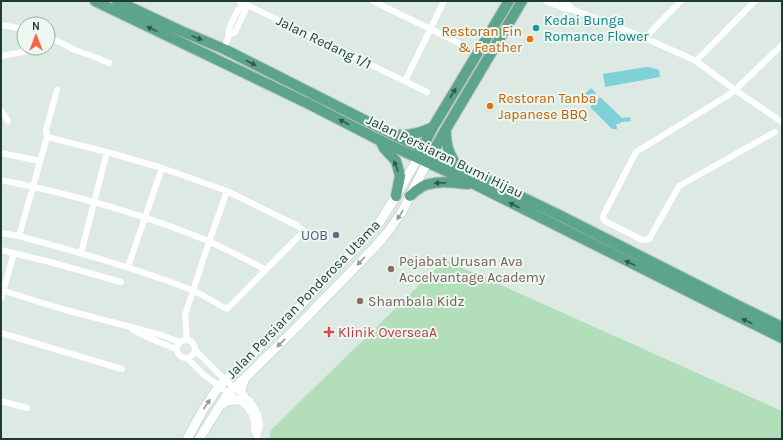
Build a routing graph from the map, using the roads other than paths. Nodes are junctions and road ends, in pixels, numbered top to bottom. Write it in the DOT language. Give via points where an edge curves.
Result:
graph roads {
  1 [pos="95,1"];
  2 [pos="117,1"];
  3 [pos="373,1"];
  4 [pos="444,1"];
  5 [pos="509,1"];
  6 [pos="522,1"];
  7 [pos="546,1"];
  8 [pos="562,1"];
  9 [pos="681,1"];
  10 [pos="755,1"];
  11 [pos="243,2"];
  12 [pos="572,9"];
  13 [pos="1,25"];
  14 [pos="16,28"];
  15 [pos="430,29"];
  16 [pos="645,38"];
  17 [pos="56,40"];
  18 [pos="459,43"];
  19 [pos="782,45"];
  20 [pos="193,48"];
  21 [pos="224,49"];
  22 [pos="16,53"];
  23 [pos="1,56"];
  24 [pos="696,61"];
  25 [pos="108,63"];
  26 [pos="248,75"];
  27 [pos="405,81"];
  28 [pos="57,90"];
  29 [pos="735,90"];
  30 [pos="427,92"];
  31 [pos="1,110"];
  32 [pos="8,121"];
  33 [pos="782,121"];
  34 [pos="433,127"];
  35 [pos="446,129"];
  36 [pos="775,132"];
  37 [pos="394,135"];
  38 [pos="47,137"];
  39 [pos="379,140"];
  40 [pos="107,152"];
  41 [pos="1,153"];
  42 [pos="420,153"];
  43 [pos="430,158"];
  44 [pos="40,161"];
  45 [pos="458,167"];
  46 [pos="162,168"];
  47 [pos="1,180"];
  48 [pos="474,184"];
  49 [pos="33,186"];
  50 [pos="227,192"];
  51 [pos="396,196"];
  52 [pos="410,196"];
  53 [pos="94,202"];
  54 [pos="145,218"];
  55 [pos="1,233"];
  56 [pos="20,236"];
  57 [pos="209,242"];
  58 [pos="619,245"];
  59 [pos="1,250"];
  60 [pos="14,253"];
  61 [pos="81,253"];
  62 [pos="613,254"];
  63 [pos="128,268"];
  64 [pos="266,270"];
  65 [pos="678,281"];
  66 [pos="121,282"];
  67 [pos="4,290"];
  68 [pos="193,291"];
  69 [pos="1,299"];
  70 [pos="127,326"];
  71 [pos="782,327"];
  72 [pos="1,333"];
  73 [pos="155,333"];
  74 [pos="167,337"];
  75 [pos="782,338"];
  76 [pos="153,340"];
  77 [pos="187,340"];
  78 [pos="180,342"];
  79 [pos="164,344"];
  80 [pos="176,349"];
  81 [pos="195,350"];
  82 [pos="187,358"];
  83 [pos="212,367"];
  84 [pos="122,370"];
  85 [pos="204,375"];
  86 [pos="245,378"];
  87 [pos="222,383"];
  88 [pos="231,390"];
  89 [pos="241,398"];
  90 [pos="1,401"];
  91 [pos="219,407"];
  92 [pos="27,408"];
  93 [pos="257,437"];
  94 [pos="187,439"];
  95 [pos="199,439"];
  20 -- 1 [label="main road, Jalan Persiaran Bumi Hijau, one-way"];
  2 -- 21 [label="main road, Jalan Persiaran Bumi Hijau, one-way"];
  3 -- 15 [label="street"];
  4 -- 15 [label="street"];
  34 -- 5 [label="main road, one-way"];
  6 -- 35 [label="main road"];
  7 -- 12 [label="street"];
  8 -- 12 [label="street"];
  9 -- 16 [label="street"];
  10 -- 24 [label="street"];
  11 -- 21 [label="street" via="245,11 235,32 229,35"];
  11 -- 27 [label="street, Jalan Redang 1/1"];
  12 -- 16 [label="street"];
  13 -- 14 [label="street"];
  15 -- 18 [label="street"];
  15 -- 27 [label="street"];
  16 -- 24 [label="street"];
  17 -- 25 [label="street"];
  19 -- 29 [label="street"];
  20 -- 21 [label="main road" via="217,55"];
  20 -- 26 [label="main road, Jalan Persiaran Bumi Hijau"];
  21 -- 26 [label="main road" via="222,57"];
  21 -- 37 [label="main road, Jalan Persiaran Bumi Hijau, one-way"];
  22 -- 23 [label="street"];
  24 -- 29 [label="street"];
  39 -- 26 [label="main road, Jalan Persiaran Bumi Hijau, one-way"];
  27 -- 30 [label="street, Jalan Redang 1/1"];
  28 -- 38 [label="street" via="46,130"];
  29 -- 33 [label="street"];
  29 -- 36 [label="street" via="636,152 604,214 605,221 642,240 649,239 679,186"];
  31 -- 32 [label="street"];
  34 -- 37 [label="main road" via="416,134"];
  34 -- 42 [label="main road"];
  35 -- 43 [label="main road"];
  35 -- 45 [label="main road" via="446,144"];
  37 -- 42 [label="main road, Jalan Persiaran Bumi Hijau"];
  38 -- 40 [label="street"];
  38 -- 44 [label="street"];
  39 -- 42 [label="main road, Jalan Persiaran Bumi Hijau"];
  51 -- 39 [label="main road, one-way" via="400,176 396,161"];
  40 -- 46 [label="street"];
  40 -- 53 [label="street"];
  41 -- 44 [label="street"];
  42 -- 43 [label="main road, Jalan Persiaran Bumi Hijau"];
  42 -- 51 [label="main road, Jalan Persiaran Ponderosa Utama"];
  43 -- 45 [label="main road, Jalan Persiaran Bumi Hijau"];
  43 -- 48 [label="main road, Jalan Persiaran Bumi Hijau"];
  43 -- 52 [label="main road, Jalan Persiaran Ponderosa Utama"];
  44 -- 49 [label="street"];
  45 -- 58 [label="main road, Jalan Persiaran Bumi Hijau"];
  46 -- 50 [label="street"];
  46 -- 54 [label="street"];
  47 -- 49 [label="street"];
  48 -- 52 [label="main road, one-way" via="430,184"];
  62 -- 48 [label="main road, Jalan Persiaran Bumi Hijau, one-way"];
  49 -- 53 [label="street"];
  49 -- 56 [label="street"];
  50 -- 57 [label="street"];
  50 -- 64 [label="street" via="304,231"];
  51 -- 87 [label="main road, Jalan Persiaran Ponderosa Utama" via="365,239"];
  52 -- 86 [label="main road, Jalan Persiaran Ponderosa Utama, one-way" via="402,212 374,248"];
  53 -- 54 [label="street"];
  53 -- 61 [label="street"];
  54 -- 57 [label="street"];
  54 -- 63 [label="street"];
  55 -- 56 [label="street"];
  56 -- 61 [label="street"];
  57 -- 64 [label="street"];
  57 -- 68 [label="street"];
  58 -- 62 [label="main road"];
  58 -- 65 [label="main road, Jalan Persiaran Bumi Hijau"];
  59 -- 60 [label="street"];
  60 -- 66 [label="street"];
  60 -- 67 [label="street"];
  61 -- 63 [label="street"];
  65 -- 62 [label="main road, Jalan Persiaran Bumi Hijau, one-way"];
  63 -- 68 [label="street"];
  64 -- 68 [label="street" via="227,309"];
  65 -- 71 [label="main road, Jalan Persiaran Bumi Hijau"];
  75 -- 65 [label="main road, Jalan Persiaran Bumi Hijau, one-way"];
  67 -- 69 [label="street"];
  67 -- 70 [label="street"];
  68 -- 77 [label="street" via="185,315"];
  70 -- 73 [label="street"];
  70 -- 76 [label="street"];
  72 -- 84 [label="street"];
  73 -- 74 [label="street"];
  73 -- 76 [label="street"];
  74 -- 78 [label="street"];
  74 -- 79 [label="street"];
  76 -- 79 [label="street"];
  77 -- 78 [label="street"];
  77 -- 81 [label="street" via="194,345"];
  78 -- 80 [label="street"];
  79 -- 80 [label="street"];
  80 -- 82 [label="street" via="180,356"];
  81 -- 82 [label="street"];
  81 -- 83 [label="street"];
  82 -- 85 [label="street"];
  83 -- 85 [label="street"];
  83 -- 87 [label="street"];
  85 -- 87 [label="street"];
  86 -- 88 [label="main road, Jalan Persiaran Ponderosa Utama"];
  86 -- 89 [label="main road"];
  87 -- 88 [label="street"];
  94 -- 87 [label="main road, Jalan Persiaran Ponderosa Utama, one-way"];
  88 -- 89 [label="street"];
  88 -- 91 [label="main road, Jalan Persiaran Ponderosa Utama"];
  89 -- 91 [label="main road" via="228,401"];
  89 -- 93 [label="street" via="250,401 258,414 260,427"];
  90 -- 92 [label="street"];
  91 -- 95 [label="main road, Jalan Persiaran Ponderosa Utama"];
}
